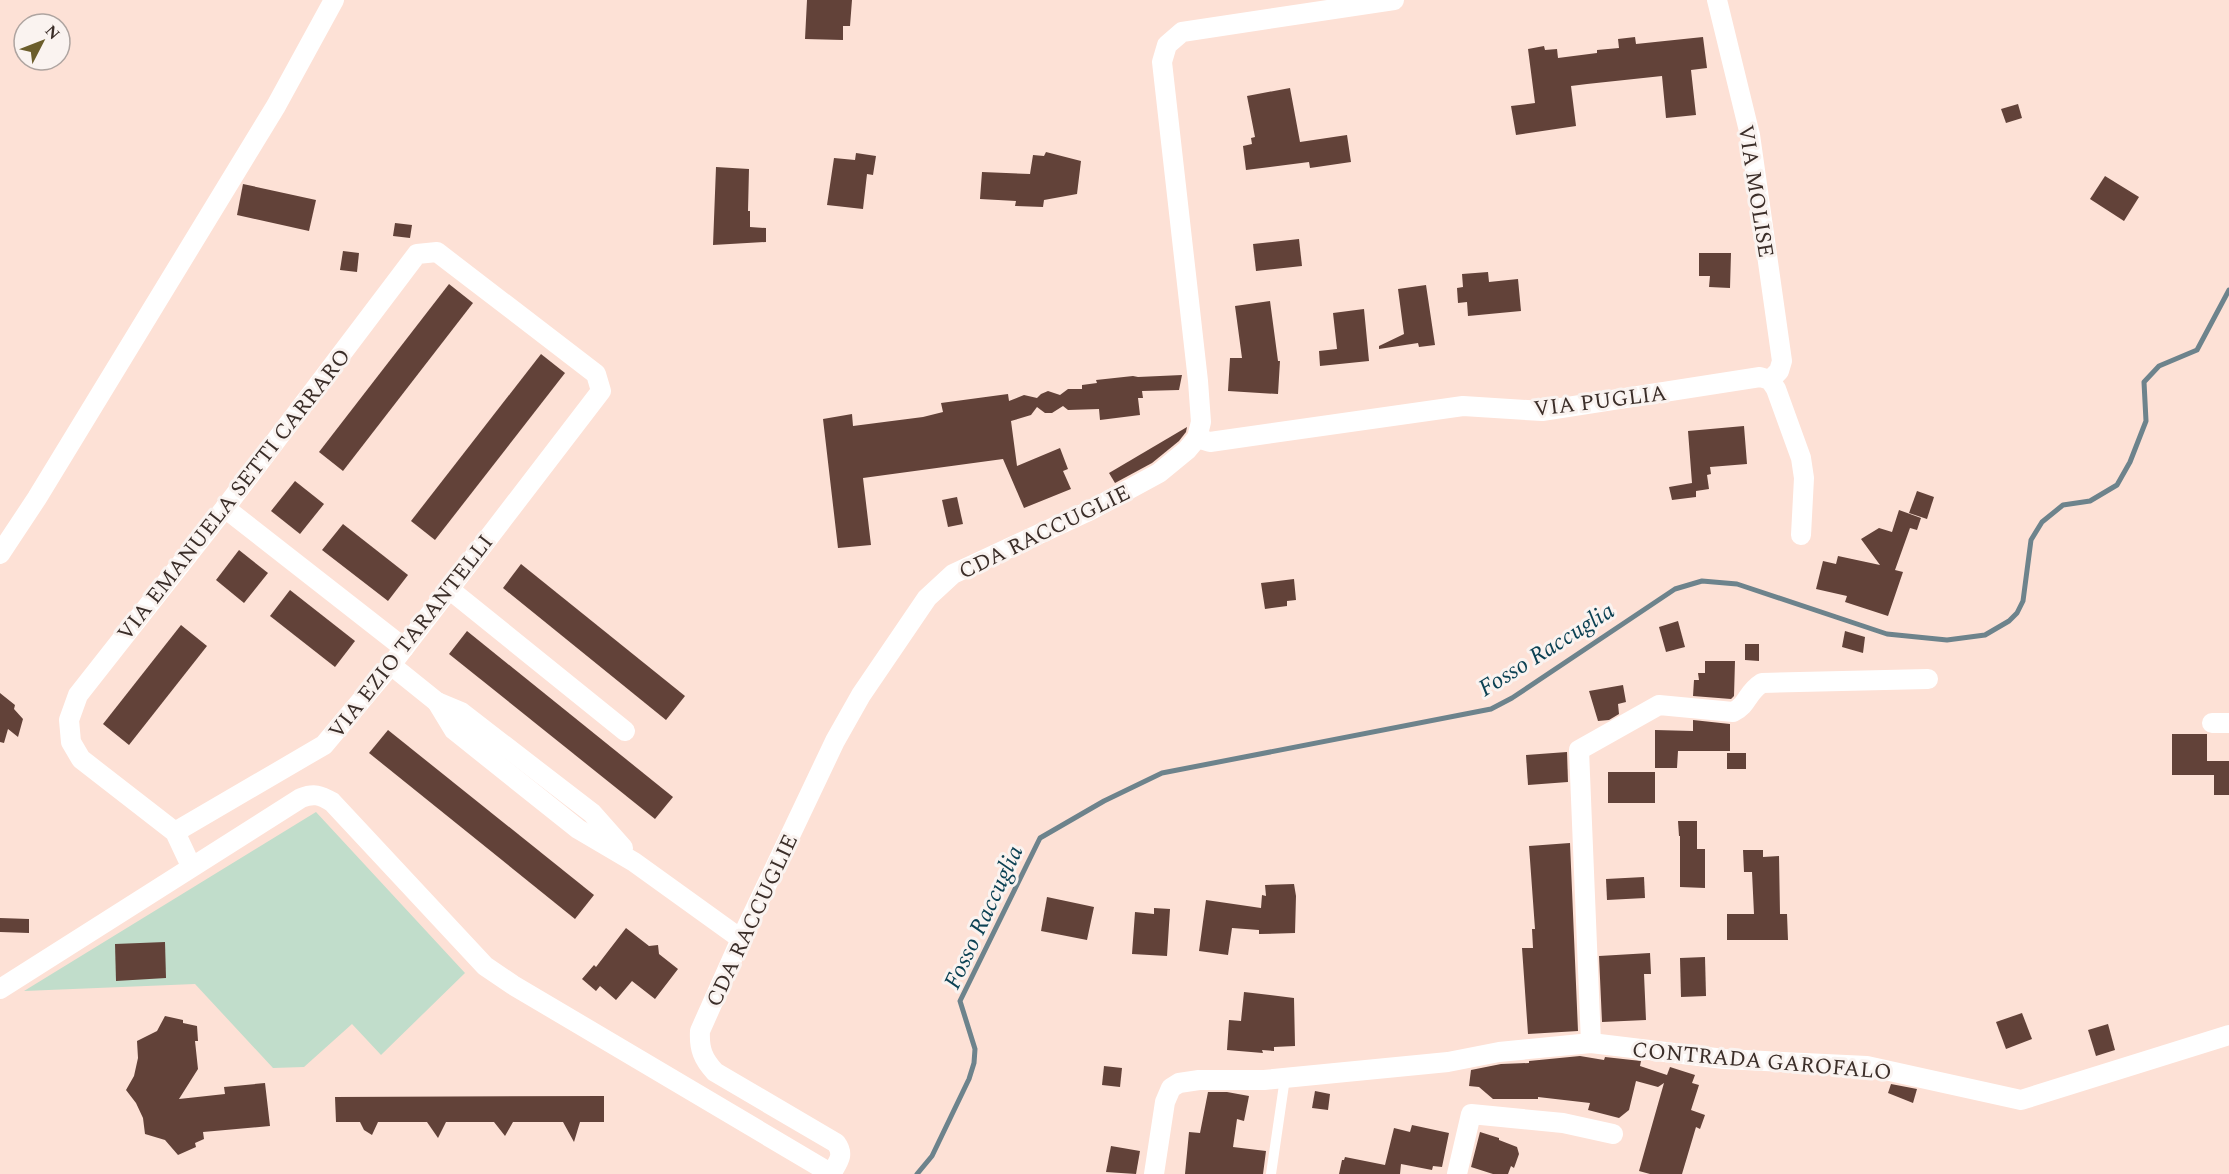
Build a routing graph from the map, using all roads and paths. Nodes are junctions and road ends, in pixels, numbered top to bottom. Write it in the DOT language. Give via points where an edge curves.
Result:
graph roads {
  1 [pos="334,0"];
  2 [pos="1394,0"];
  3 [pos="1717,0"];
  4 [pos="1770,380"];
  5 [pos="601,390"];
  6 [pos="1197,438"];
  7 [pos="225,508"];
  8 [pos="1801,535"];
  9 [pos="0,554"];
  10 [pos="449,589"];
  11 [pos="404,648"];
  12 [pos="391,665"];
  13 [pos="1928,679"];
  14 [pos="625,731"];
  15 [pos="176,832"];
  16 [pos="191,866"];
  17 [pos="741,939"];
  18 [pos="0,989"];
  19 [pos="2229,1035"];
  20 [pos="1591,1043"];
  21 [pos="1285,1078"];
  22 [pos="1613,1134"];
  23 [pos="832,1174"];
  24 [pos="1154,1174"];
  25 [pos="1271,1174"];
  26 [pos="1457,1174"];
  1 -- 9 [label="street" via="276,106"];
  2 -- 6 [label="street" via="1182,32 1167,45 1162,62 1198,381 1201,422"];
  3 -- 4 [label="street, VIA MOLISE" via="1750,135 1781,349 1779,371"];
  4 -- 6 [label="street, VIA PUGLIA" via="1760,377 1542,411 1463,406 1210,442"];
  4 -- 8 [label="street" via="1801,458"];
  5 -- 7 [label="street, VIA EMANUELA SETTI CARRARO" via="596,374 437,252 417,254"];
  5 -- 10 [label="street, VIA EZIO TARANTELLI"];
  6 -- 17 [label="street, CDA RACCUGLIE" via="1160,473 1089,511 953,574 927,598 861,695 835,741"];
  7 -- 11 [label="street"];
  7 -- 15 [label="street, VIA EMANUELA SETTI CARRARO" via="78,695 69,720 71,742 81,759"];
  10 -- 11 [label="street, VIA EZIO TARANTELLI"];
  10 -- 14 [label="street"];
  11 -- 12 [label="street, VIA EZIO TARANTELLI"];
  12 -- 15 [label="street, VIA EZIO TARANTELLI" via="324,745"];
  12 -- 17 [label="street" via="436,702 461,712 592,813 634,862"];
  13 -- 20 [label="street" via="1762,683 1750,690 1741,708 1733,712 1659,705 1579,750"];
  15 -- 16 [label="street"];
  16 -- 18 [label="street"];
  16 -- 23 [label="street" via="301,798 321,795 332,802 485,966"];
  17 -- 23 [label="street, CDA RACCUGLIE" via="700,1031 703,1059 715,1072 836,1143 841,1157"];
  19 -- 20 [label="street, CONTRADA GAROFALO" via="2021,1100 1867,1066 1724,1059"];
  20 -- 21 [label="street, CONTRADA GAROFALO"];
  21 -- 24 [label="street, CONTRADA GAROFALO" via="1199,1080 1171,1088 1165,1102"];
  21 -- 25 [label="lane"];
  22 -- 26 [label="street" via="1563,1123 1471,1114"];
}
